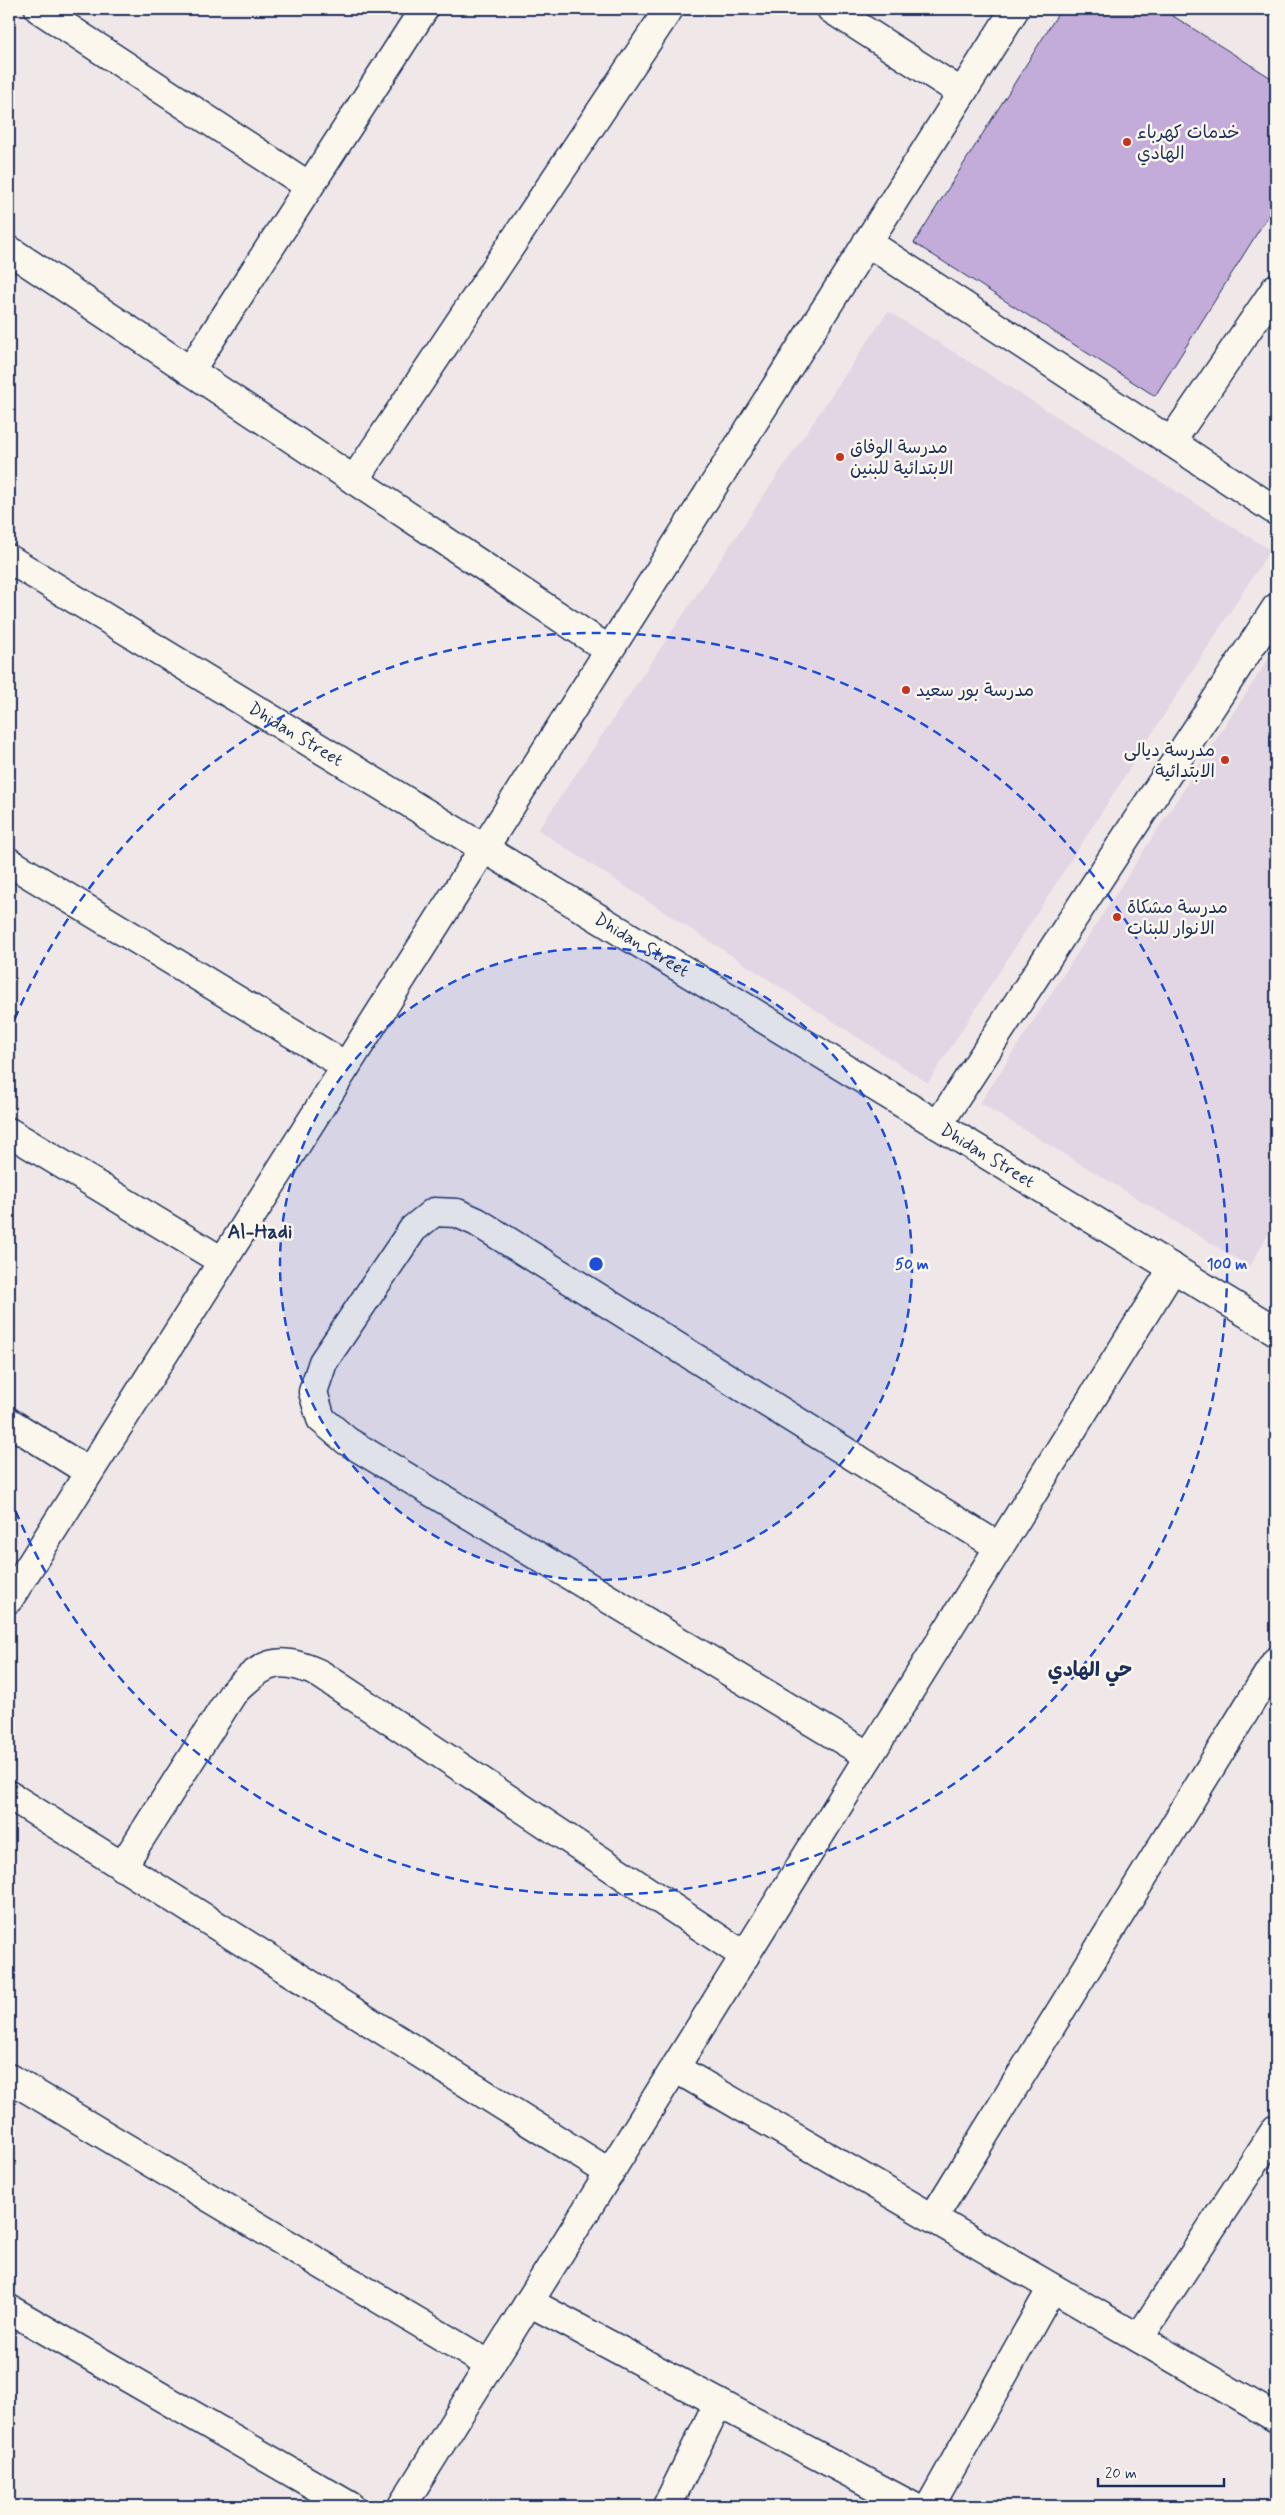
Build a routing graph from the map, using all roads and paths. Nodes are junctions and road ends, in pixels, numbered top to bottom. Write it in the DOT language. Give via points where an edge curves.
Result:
graph roads {
  1 [pos="424,9"];
  2 [pos="669,9"];
  3 [pos="831,9"];
  4 [pos="1015,9"];
  5 [pos="56,13"];
  6 [pos="962,93"];
  7 [pos="309,186"];
  8 [pos="867,242"];
  9 [pos="9,250"];
  10 [pos="1276,288"];
  11 [pos="190,371"];
  12 [pos="1171,442"];
  13 [pos="354,480"];
  14 [pos="1276,511"];
  15 [pos="9,558"];
  16 [pos="1276,608"];
  17 [pos="609,650"];
  18 [pos="484,848"];
  19 [pos="9,862"];
  20 [pos="346,1066"];
  21 [pos="938,1125"];
  22 [pos="9,1132"];
  23 [pos="222,1261"];
  24 [pos="1173,1268"];
  25 [pos="1276,1331"];
  26 [pos="9,1422"];
  27 [pos="89,1472"];
  28 [pos="999,1547"];
  29 [pos="9,1599"];
  30 [pos="1276,1661"];
  31 [pos="869,1756"];
  32 [pos="9,1794"];
  33 [pos="122,1867"];
  34 [pos="745,1956"];
  35 [pos="675,2068"];
  36 [pos="9,2078"];
  37 [pos="1276,2129"];
  38 [pos="610,2173"];
  39 [pos="932,2218"];
  40 [pos="1052,2288"];
  41 [pos="529,2302"];
  42 [pos="9,2309"];
  43 [pos="1138,2338"];
  44 [pos="490,2365"];
  45 [pos="718,2403"];
  46 [pos="1276,2418"];
  47 [pos="350,2506"];
  48 [pos="402,2506"];
  49 [pos="666,2506"];
  50 [pos="912,2506"];
  51 [pos="930,2506"];
  1 -- 7 [label="street"];
  2 -- 13 [label="street"];
  3 -- 6 [label="street"];
  4 -- 6 [label="street"];
  5 -- 7 [label="street"];
  6 -- 8 [label="street"];
  7 -- 11 [label="street"];
  8 -- 12 [label="street"];
  8 -- 17 [label="street"];
  9 -- 11 [label="street"];
  10 -- 12 [label="street"];
  11 -- 13 [label="street"];
  12 -- 14 [label="street"];
  13 -- 17 [label="street"];
  15 -- 18 [label="street, Dhidan Street"];
  16 -- 21 [label="street"];
  17 -- 18 [label="street"];
  18 -- 20 [label="street"];
  18 -- 21 [label="street, Dhidan Street"];
  19 -- 20 [label="street"];
  20 -- 23 [label="street"];
  21 -- 24 [label="street, Dhidan Street"];
  22 -- 23 [label="street"];
  23 -- 27 [label="street"];
  24 -- 25 [label="street, Dhidan Street"];
  24 -- 28 [label="street"];
  26 -- 27 [label="street"];
  27 -- 29 [label="street"];
  28 -- 31 [label="street"];
  28 -- 31 [label="street" via="477,1222 457,1213 434,1212 413,1229 323,1362 313,1392 322,1419 347,1440"];
  30 -- 39 [label="street"];
  31 -- 34 [label="street"];
  32 -- 33 [label="street"];
  33 -- 34 [label="street" via="233,1693 253,1672 274,1664 298,1664 320,1674"];
  33 -- 38 [label="street"];
  34 -- 35 [label="street"];
  35 -- 38 [label="street"];
  35 -- 39 [label="street"];
  36 -- 44 [label="street"];
  37 -- 43 [label="street"];
  38 -- 41 [label="street"];
  39 -- 40 [label="street"];
  40 -- 43 [label="street"];
  40 -- 51 [label="street"];
  41 -- 44 [label="street"];
  41 -- 45 [label="street"];
  42 -- 47 [label="street"];
  43 -- 46 [label="street"];
  44 -- 48 [label="street"];
  45 -- 49 [label="street"];
  45 -- 50 [label="street"];
}
